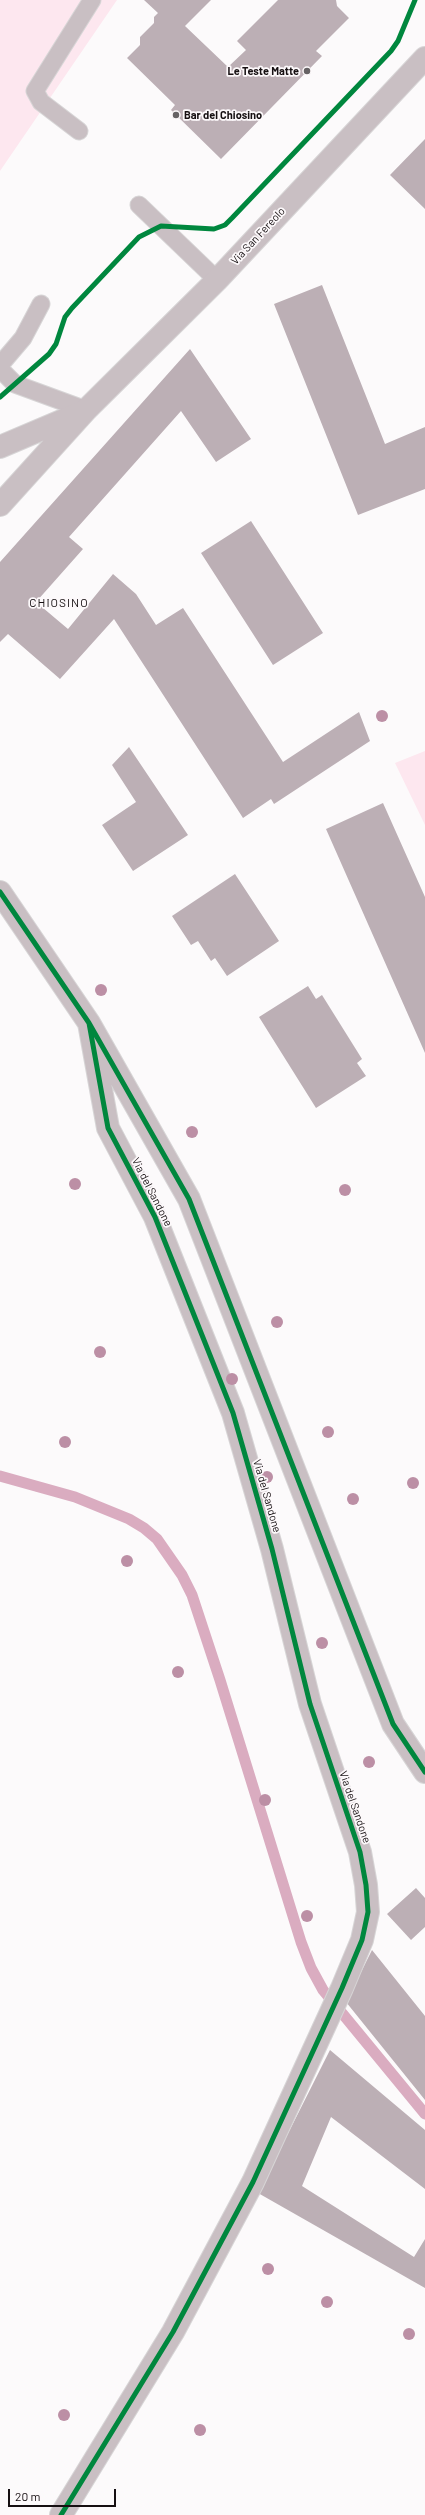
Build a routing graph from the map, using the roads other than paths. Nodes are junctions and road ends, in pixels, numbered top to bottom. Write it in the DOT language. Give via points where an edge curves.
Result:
graph roads {
  1 [pos="92,0"];
  2 [pos="425,58"];
  3 [pos="80,131"];
  4 [pos="139,205"];
  5 [pos="217,280"];
  6 [pos="41,304"];
  7 [pos="0,365"];
  8 [pos="0,369"];
  9 [pos="86,410"];
  10 [pos="0,447"];
  11 [pos="0,505"];
  12 [pos="0,892"];
  13 [pos="89,1023"];
  14 [pos="425,1772"];
  15 [pos="61,2515"];
  1 -- 3 [label="lane" via="35,91 41,102"];
  2 -- 5 [label="street, Via San Fereolo"];
  4 -- 5 [label="lane"];
  5 -- 9 [label="street, Via San Fereolo"];
  6 -- 7 [label="lane" via="23,338"];
  8 -- 9 [label="lane" via="15,384"];
  9 -- 10 [label="street"];
  9 -- 11 [label="street, Via San Fereolo"];
  12 -- 13 [label="street, Via del Sandone"];
  13 -- 14 [label="street, Via del Sandone" via="190,1199 393,1724"];
  13 -- 15 [label="street, Via del Sandone" via="108,1128 155,1217 233,1413 272,1550 310,1704 360,1852 368,1912 362,1940 342,1988 253,2182 177,2325"];
}
